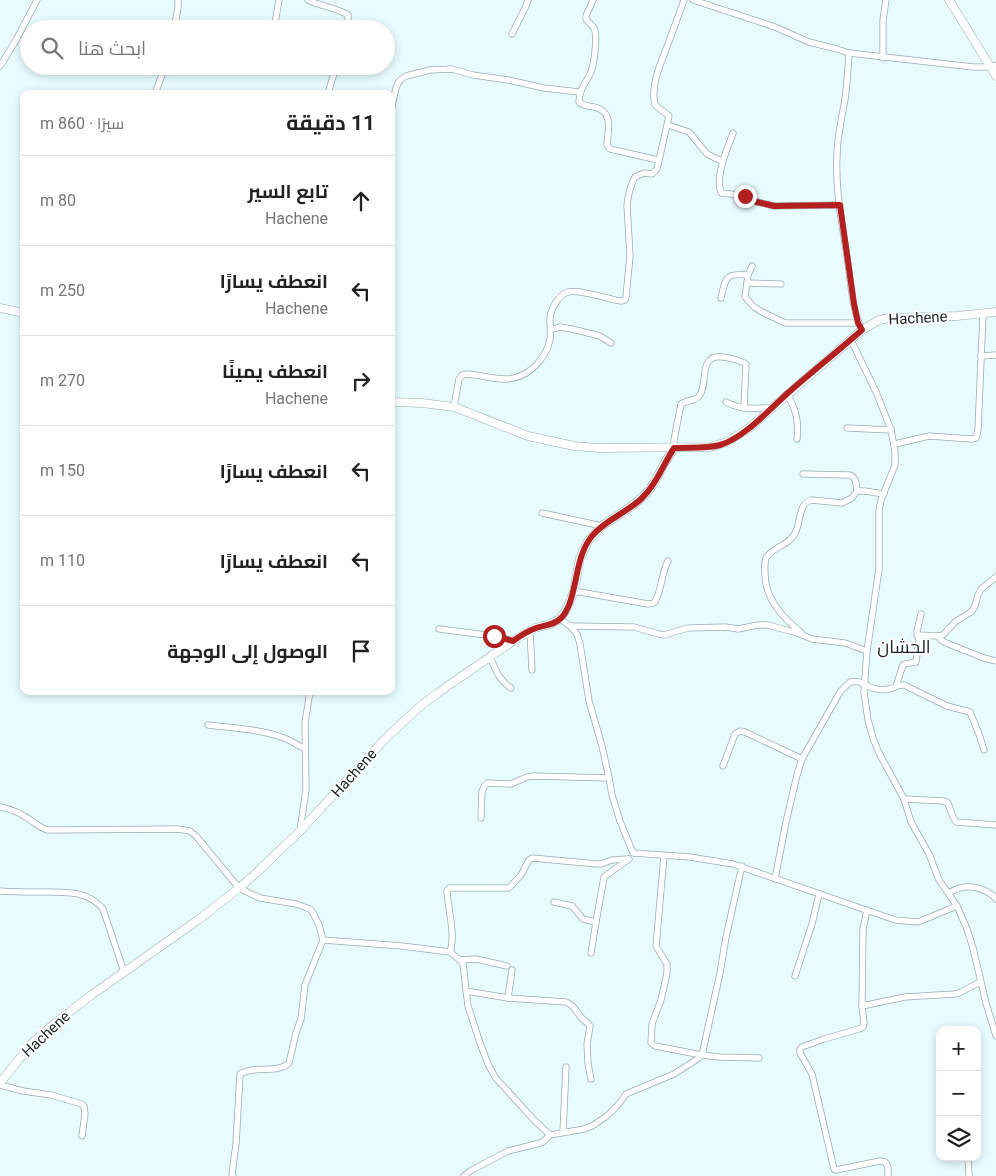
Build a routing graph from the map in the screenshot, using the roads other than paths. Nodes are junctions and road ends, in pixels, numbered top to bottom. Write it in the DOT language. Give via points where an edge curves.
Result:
graph roads {
  1 [pos="38,0"];
  2 [pos="178,0"];
  3 [pos="279,0"];
  4 [pos="308,0"];
  5 [pos="528,0"];
  6 [pos="593,0"];
  7 [pos="684,0"];
  8 [pos="692,0"];
  9 [pos="886,0"];
  10 [pos="949,0"];
  11 [pos="27,20"];
  12 [pos="176,20"];
  13 [pos="276,20"];
  14 [pos="348,20"];
  15 [pos="20,33"];
  16 [pos="512,34"];
  17 [pos="849,54"];
  18 [pos="883,58"];
  19 [pos="0,66"];
  20 [pos="993,66"];
  21 [pos="162,75"];
  22 [pos="333,75"];
  23 [pos="996,76"];
  24 [pos="157,90"];
  25 [pos="329,90"];
  26 [pos="395,92"];
  27 [pos="580,92"];
  28 [pos="668,125"];
  29 [pos="733,132"];
  30 [pos="658,160"];
  31 [pos="722,161"];
  32 [pos="840,205"];
  33 [pos="752,266"];
  34 [pos="748,275"];
  35 [pos="746,283"];
  36 [pos="782,284"];
  37 [pos="721,298"];
  38 [pos="0,308"];
  39 [pos="20,312"];
  40 [pos="996,312"];
  41 [pos="983,314"];
  42 [pos="860,326"];
  43 [pos="551,330"];
  44 [pos="851,340"];
  45 [pos="611,343"];
  46 [pos="996,355"];
  47 [pos="981,356"];
  48 [pos="787,394"];
  49 [pos="395,402"];
  50 [pos="726,402"];
  51 [pos="454,407"];
  52 [pos="744,408"];
  53 [pos="773,408"];
  54 [pos="847,428"];
  55 [pos="892,430"];
  56 [pos="797,439"];
  57 [pos="895,444"];
  58 [pos="674,448"];
  59 [pos="802,474"];
  60 [pos="857,491"];
  61 [pos="884,494"];
  62 [pos="542,513"];
  63 [pos="602,526"];
  64 [pos="668,562"];
  65 [pos="996,577"];
  66 [pos="574,591"];
  67 [pos="921,614"];
  68 [pos="560,619"];
  69 [pos="570,626"];
  70 [pos="439,629"];
  71 [pos="530,631"];
  72 [pos="917,635"];
  73 [pos="804,636"];
  74 [pos="938,636"];
  75 [pos="513,641"];
  76 [pos="867,651"];
  77 [pos="490,657"];
  78 [pos="996,661"];
  79 [pos="532,670"];
  80 [pos="865,684"];
  81 [pos="896,686"];
  82 [pos="511,688"];
  83 [pos="309,695"];
  84 [pos="208,725"];
  85 [pos="305,749"];
  86 [pos="984,750"];
  87 [pos="802,758"];
  88 [pos="723,766"];
  89 [pos="609,778"];
  90 [pos="904,799"];
  91 [pos="0,807"];
  92 [pos="481,818"];
  93 [pos="996,825"];
  94 [pos="300,831"];
  95 [pos="633,853"];
  96 [pos="664,856"];
  97 [pos="628,859"];
  98 [pos="742,866"];
  99 [pos="774,879"];
  100 [pos="239,888"];
  101 [pos="0,891"];
  102 [pos="949,893"];
  103 [pos="819,894"];
  104 [pos="996,899"];
  105 [pos="554,902"];
  106 [pos="957,906"];
  107 [pos="867,910"];
  108 [pos="596,922"];
  109 [pos="323,940"];
  110 [pos="450,952"];
  111 [pos="591,953"];
  112 [pos="460,960"];
  113 [pos="507,966"];
  114 [pos="512,970"];
  115 [pos="124,972"];
  116 [pos="795,976"];
  117 [pos="980,982"];
  118 [pos="466,991"];
  119 [pos="508,998"];
  120 [pos="862,1006"];
  121 [pos="996,1036"];
  122 [pos="702,1055"];
  123 [pos="759,1058"];
  124 [pos="566,1067"];
  125 [pos="591,1079"];
  126 [pos="0,1084"];
  127 [pos="563,1132"];
  128 [pos="550,1135"];
  129 [pos="82,1136"];
  130 [pos="968,1161"];
  131 [pos="234,1176"];
  132 [pos="464,1176"];
  133 [pos="888,1176"];
  134 [pos="969,1176"];
  1 -- 11 [label="street"];
  2 -- 12 [label="street"];
  3 -- 13 [label="street"];
  4 -- 14 [label="street" via="348,15"];
  5 -- 16 [label="street"];
  6 -- 27 [label="street" via="586,16 595,30 593,65"];
  7 -- 28 [label="street" via="654,88 655,105 669,116"];
  8 -- 17 [label="street"];
  9 -- 18 [label="street"];
  10 -- 20 [label="street"];
  15 -- 19 [label="street"];
  17 -- 18 [label="street"];
  17 -- 32 [label="street" via="836,158"];
  18 -- 20 [label="street"];
  20 -- 23 [label="street"];
  21 -- 24 [label="street"];
  22 -- 25 [label="street"];
  26 -- 27 [label="street" via="398,81 406,76 452,69"];
  27 -- 30 [label="street" via="580,104 603,110 608,116 607,145 610,149"];
  28 -- 30 [label="street"];
  28 -- 31 [label="street" via="689,132 707,154"];
  29 -- 31 [label="street"];
  30 -- 43 [label="street" via="654,173 634,177 630,189 627,205 630,256 625,300 565,293 553,308"];
  31 -- 32 [label="street" via="722,193 774,206"];
  32 -- 42 [label="street"];
  33 -- 34 [label="street"];
  34 -- 35 [label="street"];
  34 -- 37 [label="street" via="730,276"];
  35 -- 36 [label="street"];
  35 -- 42 [label="street" via="745,297 754,307 785,323"];
  38 -- 39 [label="street"];
  40 -- 41 [label="street, Hachene"];
  41 -- 42 [label="street, Hachene" via="889,318"];
  41 -- 47 [label="street"];
  42 -- 44 [label="street, Hachene"];
  43 -- 45 [label="street" via="560,327 572,329 600,336"];
  43 -- 51 [label="street" via="543,358 528,373 506,379 462,375"];
  44 -- 48 [label="street, Hachene"];
  44 -- 55 [label="street"];
  46 -- 47 [label="street"];
  47 -- 57 [label="street" via="976,438 929,436"];
  48 -- 53 [label="street, Hachene"];
  48 -- 56 [label="street" via="798,418"];
  49 -- 51 [label="street, Hachene"];
  50 -- 52 [label="street"];
  51 -- 58 [label="street, Hachene" via="513,431 559,443 598,448"];
  52 -- 53 [label="street"];
  52 -- 58 [label="street" via="746,364 726,357 712,358 704,372 698,398 681,404"];
  53 -- 58 [label="street, Hachene" via="727,442 710,447"];
  54 -- 55 [label="street"];
  55 -- 57 [label="street"];
  57 -- 61 [label="street" via="895,465"];
  58 -- 63 [label="street" via="646,494"];
  59 -- 60 [label="street" via="850,475 856,480"];
  60 -- 61 [label="street"];
  60 -- 73 [label="street" via="842,503 807,501 792,539 766,559 768,595"];
  61 -- 76 [label="street" via="879,512 880,569"];
  62 -- 63 [label="street"];
  63 -- 66 [label="street" via="582,552"];
  64 -- 66 [label="street" via="654,603"];
  65 -- 74 [label="street" via="981,589 974,610"];
  66 -- 68 [label="street"];
  67 -- 72 [label="street"];
  68 -- 69 [label="street"];
  68 -- 71 [label="street, Hachene"];
  69 -- 73 [label="street" via="634,627 664,635 688,628 738,629 762,625"];
  69 -- 89 [label="street" via="580,644 589,701"];
  70 -- 75 [label="street"];
  71 -- 75 [label="street, Hachene"];
  71 -- 79 [label="street"];
  72 -- 74 [label="street"];
  72 -- 81 [label="street" via="916,662 903,665"];
  73 -- 76 [label="street" via="845,643"];
  74 -- 78 [label="street" via="946,643"];
  75 -- 77 [label="street, Hachene"];
  76 -- 80 [label="street"];
  77 -- 82 [label="street" via="499,678"];
  77 -- 94 [label="street, Hachene" via="439,692 399,726"];
  80 -- 81 [label="street" via="873,689"];
  80 -- 87 [label="street" via="853,681 840,692"];
  80 -- 90 [label="street" via="873,738"];
  81 -- 86 [label="street" via="904,685 947,706 970,712"];
  83 -- 85 [label="street"];
  84 -- 85 [label="street" via="270,734"];
  85 -- 94 [label="street" via="306,789"];
  87 -- 88 [label="street" via="740,731 735,734"];
  87 -- 99 [label="street"];
  89 -- 92 [label="street" via="534,776 511,784 487,783 482,791"];
  89 -- 95 [label="street"];
  90 -- 93 [label="street" via="944,800 956,822"];
  90 -- 102 [label="street" via="911,822 939,880"];
  91 -- 100 [label="street" via="47,830 190,831"];
  94 -- 100 [label="street, Hachene"];
  95 -- 96 [label="street"];
  95 -- 97 [label="street"];
  96 -- 98 [label="street" via="708,859"];
  96 -- 122 [label="street" via="656,946 666,961 667,973 652,1024 651,1042 656,1046"];
  97 -- 108 [label="street" via="604,878"];
  97 -- 110 [label="street" via="597,864 532,858 509,888 449,888"];
  98 -- 99 [label="street"];
  98 -- 122 [label="street"];
  99 -- 103 [label="street"];
  100 -- 109 [label="street" via="260,898 310,909"];
  100 -- 115 [label="street, Hachene"];
  101 -- 115 [label="street" via="66,892 88,897 100,904"];
  102 -- 104 [label="street" via="967,887 990,893"];
  102 -- 106 [label="street"];
  103 -- 107 [label="street"];
  103 -- 116 [label="street"];
  105 -- 108 [label="street" via="572,906 582,919"];
  106 -- 107 [label="street" via="918,922 896,920"];
  106 -- 117 [label="street" via="967,928"];
  107 -- 120 [label="street"];
  108 -- 111 [label="street"];
  109 -- 110 [label="street"];
  109 -- 131 [label="street" via="305,985 301,1019 289,1063 283,1067 240,1074"];
  110 -- 112 [label="street"];
  112 -- 113 [label="street" via="476,959"];
  112 -- 118 [label="street"];
  114 -- 119 [label="street"];
  115 -- 126 [label="street, Hachene" via="32,1043"];
  117 -- 120 [label="street" via="959,993 905,997"];
  117 -- 121 [label="street"];
  118 -- 119 [label="street"];
  118 -- 128 [label="street" via="480,1043 495,1077"];
  119 -- 125 [label="street" via="566,1002 575,1008 590,1026 587,1044"];
  120 -- 133 [label="street" via="862,1027 802,1047 800,1053 812,1074 834,1169 880,1161 887,1164"];
  122 -- 123 [label="street"];
  122 -- 127 [label="street" via="674,1074 626,1094 618,1105 592,1126"];
  124 -- 127 [label="street"];
  126 -- 129 [label="street" via="82,1104 85,1114"];
  127 -- 128 [label="street"];
  128 -- 132 [label="street" via="540,1143 508,1151"];
  130 -- 134 [label="street"];
}
